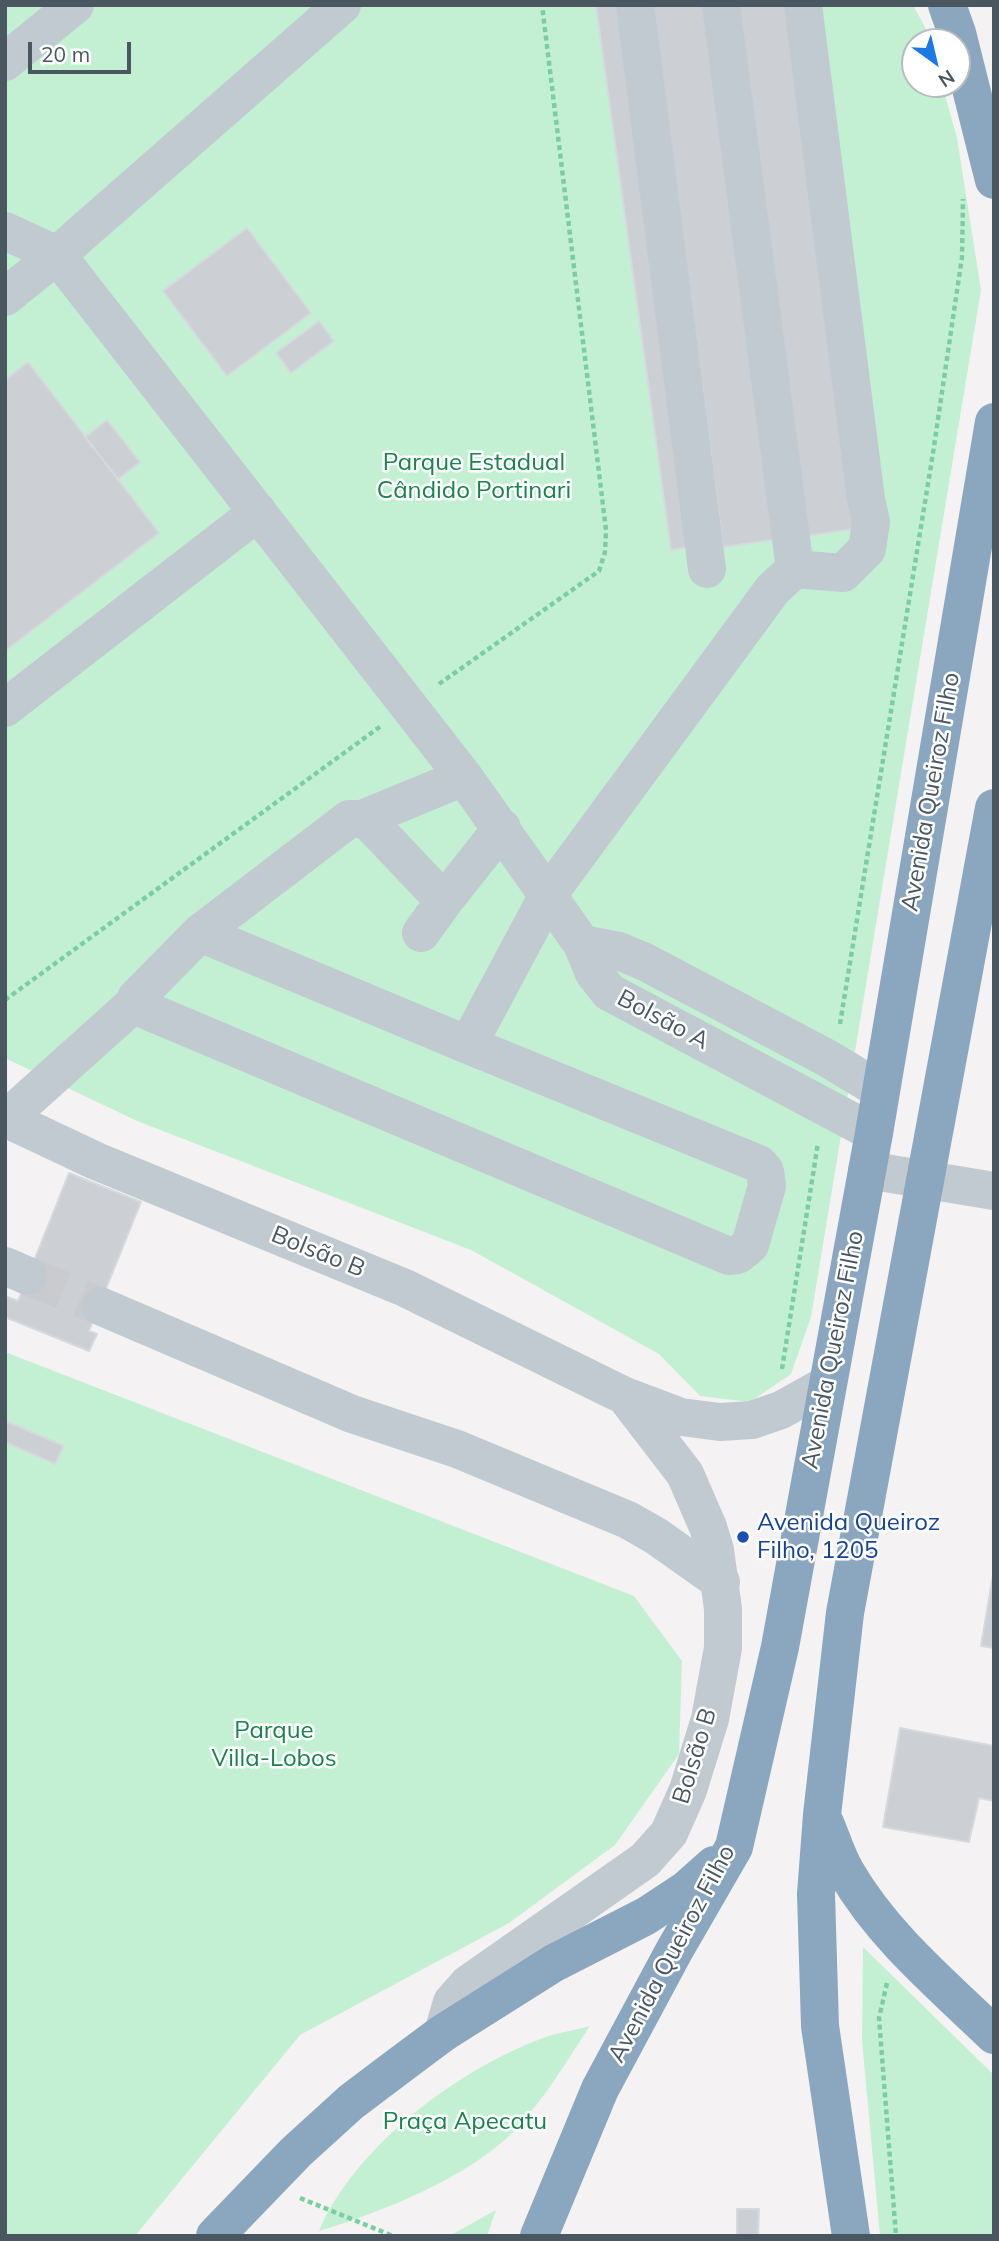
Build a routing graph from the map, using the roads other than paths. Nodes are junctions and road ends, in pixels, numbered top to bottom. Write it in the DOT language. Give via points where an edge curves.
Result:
graph roads {
  1 [pos="75,5"];
  2 [pos="342,5"];
  3 [pos="635,5"];
  4 [pos="721,5"];
  5 [pos="803,5"];
  6 [pos="947,5"];
  7 [pos="5,62"];
  8 [pos="979,188"];
  9 [pos="5,231"];
  10 [pos="57,255"];
  11 [pos="5,297"];
  12 [pos="994,422"];
  13 [pos="258,512"];
  14 [pos="707,569"];
  15 [pos="794,569"];
  16 [pos="5,708"];
  17 [pos="464,777"];
  18 [pos="994,808"];
  19 [pos="362,819"];
  20 [pos="502,828"];
  21 [pos="548,895"];
  22 [pos="444,901"];
  23 [pos="200,933"];
  24 [pos="421,933"];
  25 [pos="582,944"];
  26 [pos="137,1001"];
  27 [pos="468,1045"];
  28 [pos="880,1090"];
  29 [pos="6,1118"];
  30 [pos="874,1133"];
  31 [pos="867,1170"];
  32 [pos="927,1180"];
  33 [pos="994,1191"];
  34 [pos="100,1306"];
  35 [pos="826,1385"];
  36 [pos="625,1396"];
  37 [pos="721,1582"];
  38 [pos="822,1815"];
  39 [pos="734,1847"];
  40 [pos="443,2033"];
  41 [pos="994,2035"];
  42 [pos="215,2236"];
  43 [pos="539,2236"];
  44 [pos="851,2236"];
  1 -- 7 [label="street"];
  2 -- 10 [label="street"];
  3 -- 14 [label="street"];
  4 -- 15 [label="street"];
  5 -- 15 [label="street" via="871,522 867,549 843,573"];
  6 -- 8 [label="highway" via="957,33"];
  9 -- 10 [label="street"];
  10 -- 11 [label="street"];
  10 -- 13 [label="street"];
  12 -- 28 [label="highway, Avenida Queiroz Filho"];
  13 -- 16 [label="street"];
  13 -- 17 [label="street"];
  15 -- 21 [label="street" via="774,589"];
  17 -- 19 [label="street"];
  17 -- 20 [label="street"];
  18 -- 32 [label="highway"];
  19 -- 22 [label="street"];
  19 -- 23 [label="street" via="349,819"];
  20 -- 21 [label="street"];
  20 -- 22 [label="street"];
  21 -- 25 [label="street"];
  21 -- 27 [label="street"];
  22 -- 24 [label="street"];
  23 -- 26 [label="street"];
  23 -- 27 [label="street"];
  25 -- 28 [label="street, Bolsão A" via="645,961"];
  25 -- 30 [label="street, Bolsão A" via="594,973 609,992"];
  26 -- 27 [label="street" via="143,1009 729,1256 750,1245 767,1186 759,1164"];
  26 -- 29 [label="street"];
  28 -- 30 [label="highway, Avenida Queiroz Filho"];
  29 -- 36 [label="street, Bolsão B" via="108,1166 405,1288"];
  30 -- 31 [label="highway, Avenida Queiroz Filho"];
  31 -- 32 [label="street"];
  31 -- 35 [label="highway, Avenida Queiroz Filho"];
  32 -- 33 [label="street"];
  32 -- 38 [label="highway" via="845,1613"];
  34 -- 37 [label="street" via="352,1414 457,1449 628,1520"];
  35 -- 36 [label="street, Bolsão B" via="781,1410 752,1420 720,1422 681,1417"];
  35 -- 39 [label="highway, Avenida Queiroz Filho" via="780,1647"];
  36 -- 37 [label="street, Bolsão B" via="685,1474 708,1527"];
  37 -- 40 [label="street, Bolsão B" via="723,1648 709,1718 688,1790 669,1833 645,1860 468,1984 452,2002"];
  38 -- 41 [label="highway" via="845,1870 867,1905 897,1942"];
  38 -- 44 [label="highway" via="816,1894 820,2026"];
  39 -- 40 [label="highway" via="687,1889 646,1916 554,1963"];
  39 -- 43 [label="highway, Avenida Queiroz Filho" via="600,2089"];
  40 -- 42 [label="highway" via="351,2102"];
}
